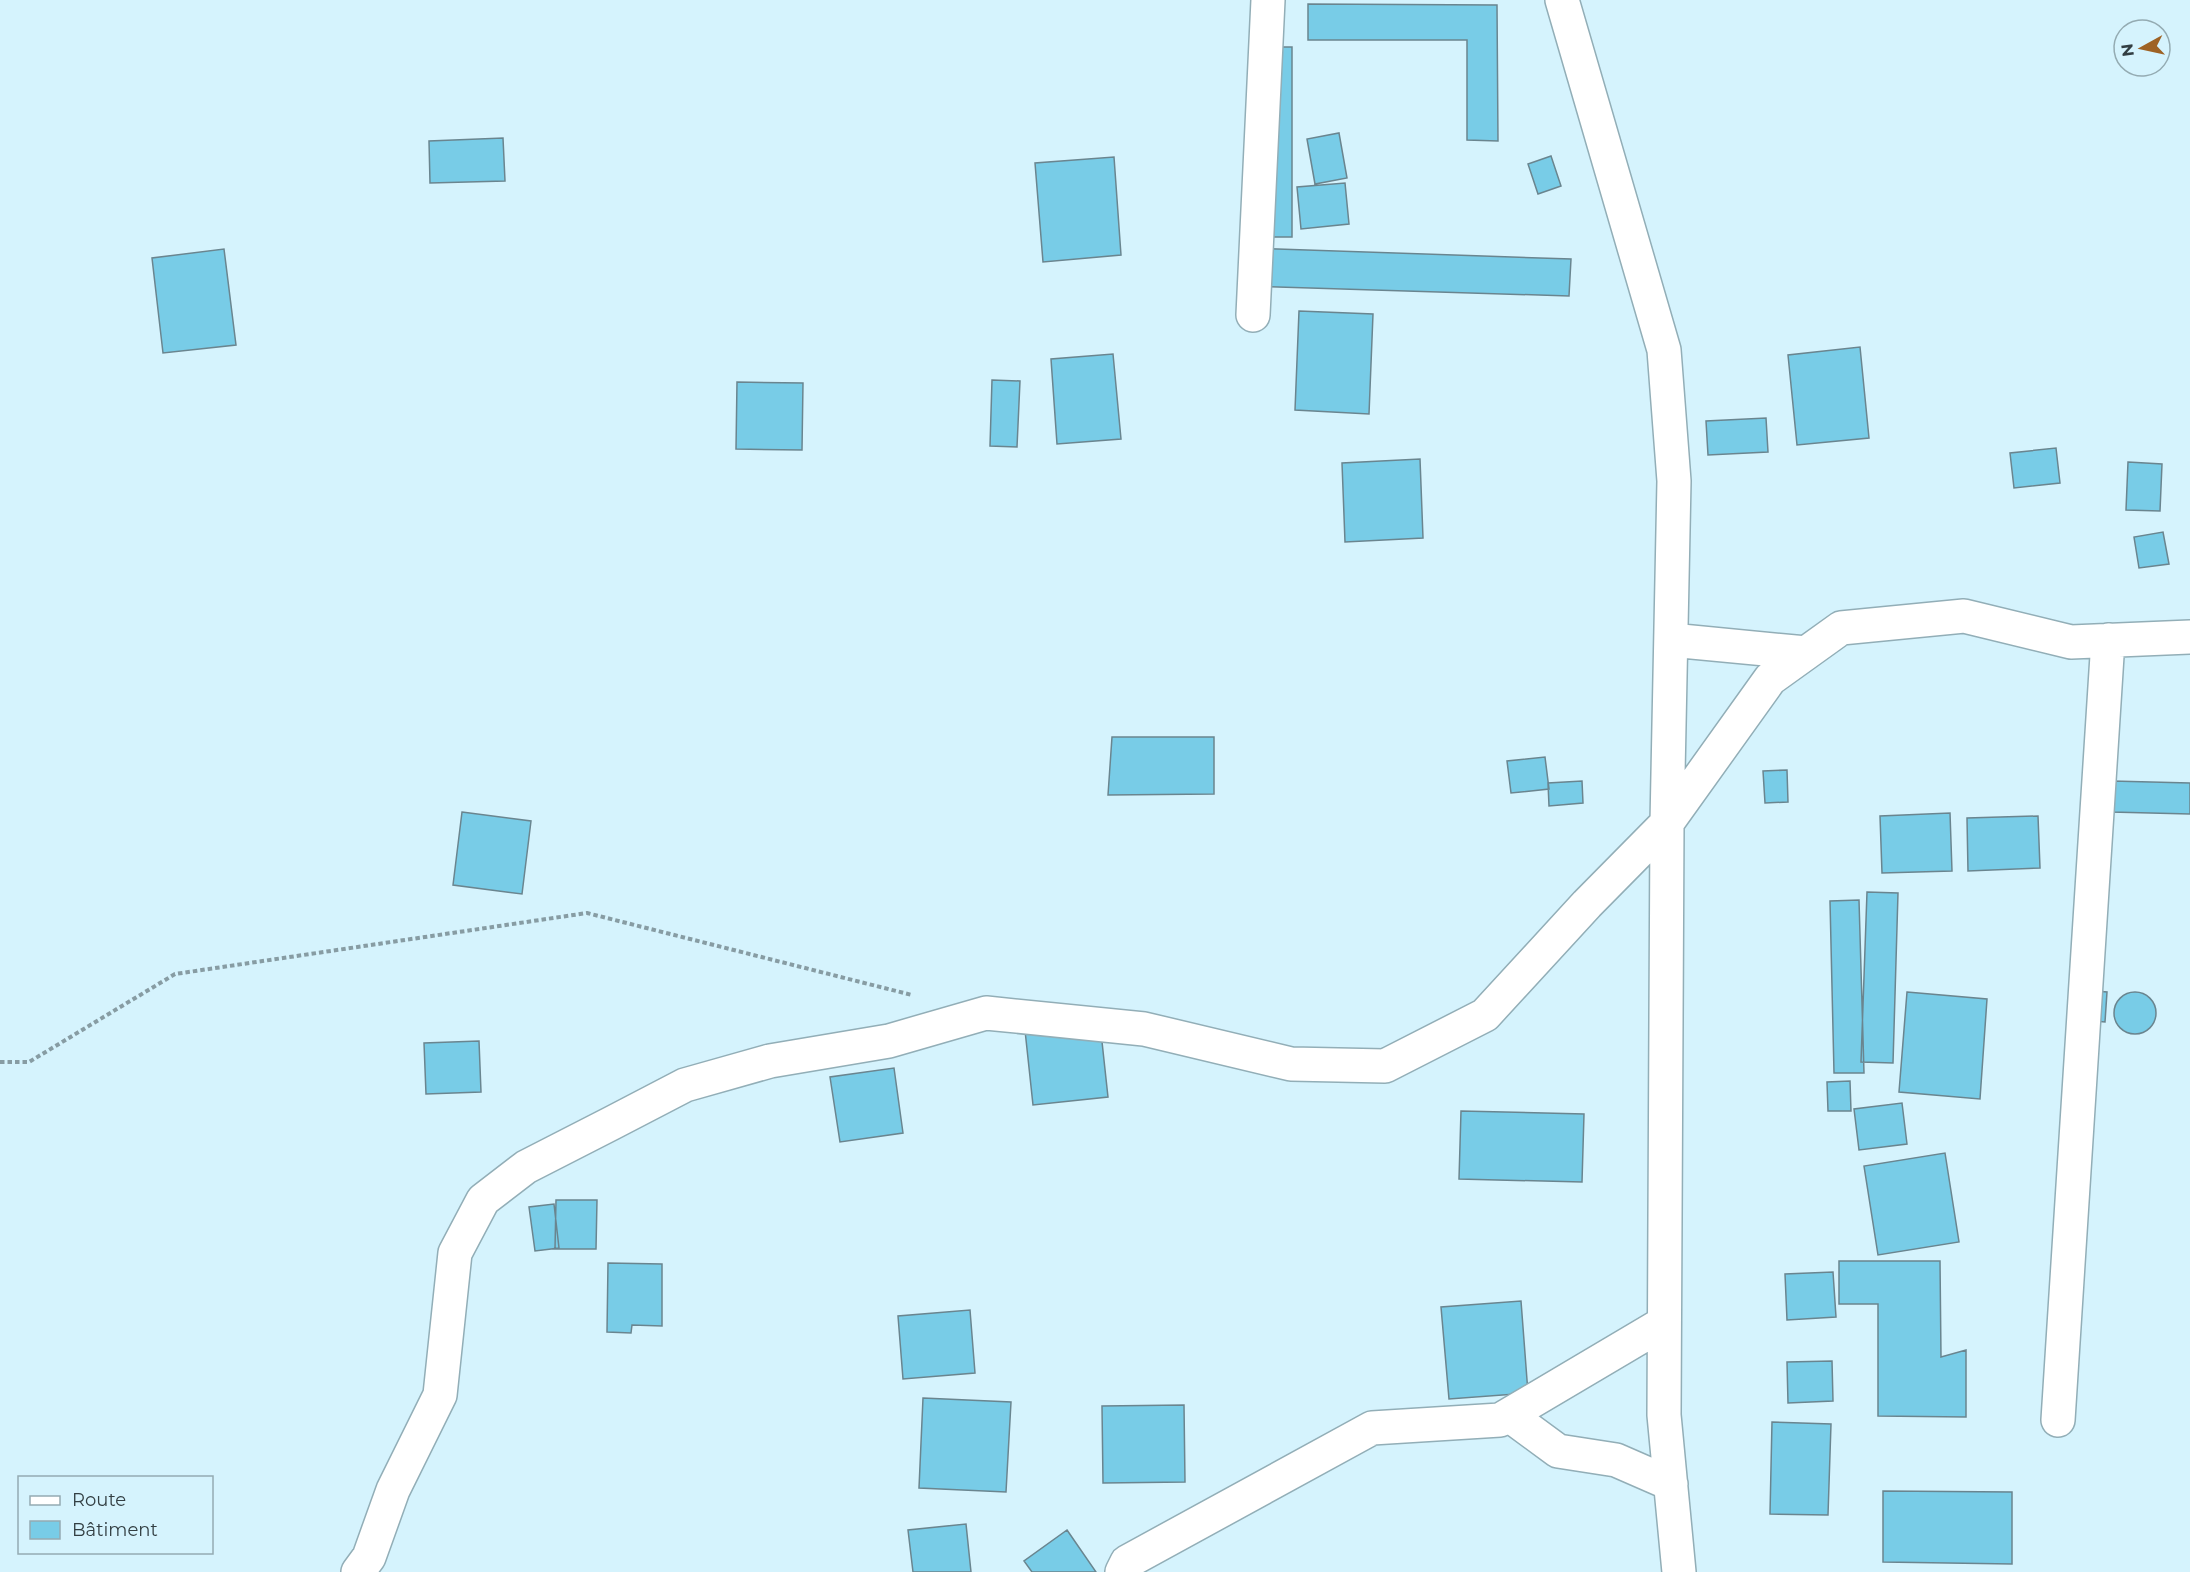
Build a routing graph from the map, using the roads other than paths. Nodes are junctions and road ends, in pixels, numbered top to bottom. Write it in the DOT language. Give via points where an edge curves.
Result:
graph roads {
  1 [pos="1268,0"];
  2 [pos="1562,0"];
  3 [pos="1253,315"];
  4 [pos="2190,637"];
  5 [pos="1671,640"];
  6 [pos="2108,640"];
  7 [pos="1806,653"];
  8 [pos="1668,823"];
  9 [pos="1664,1323"];
  10 [pos="1509,1415"];
  11 [pos="2058,1420"];
  12 [pos="1671,1484"];
  13 [pos="358,1572"];
  14 [pos="1122,1572"];
  15 [pos="1679,1572"];
  1 -- 3 [label="street"];
  2 -- 5 [label="street" via="1664,350 1674,481"];
  4 -- 6 [label="street"];
  5 -- 7 [label="street"];
  5 -- 8 [label="street"];
  6 -- 7 [label="street" via="2071,642 1964,616 1841,628"];
  6 -- 11 [label="street"];
  7 -- 8 [label="street" via="1770,679"];
  8 -- 9 [label="street"];
  8 -- 13 [label="street" via="1485,1015 1385,1066 1291,1064 1144,1029 986,1013 889,1041 770,1061 685,1085 526,1167 483,1200 455,1253 440,1395 393,1490 369,1557"];
  9 -- 10 [label="street"];
  9 -- 12 [label="street" via="1664,1414"];
  10 -- 12 [label="street" via="1558,1451 1616,1460"];
  10 -- 14 [label="street" via="1500,1420 1372,1428 1127,1562"];
  12 -- 15 [label="street"];
}
